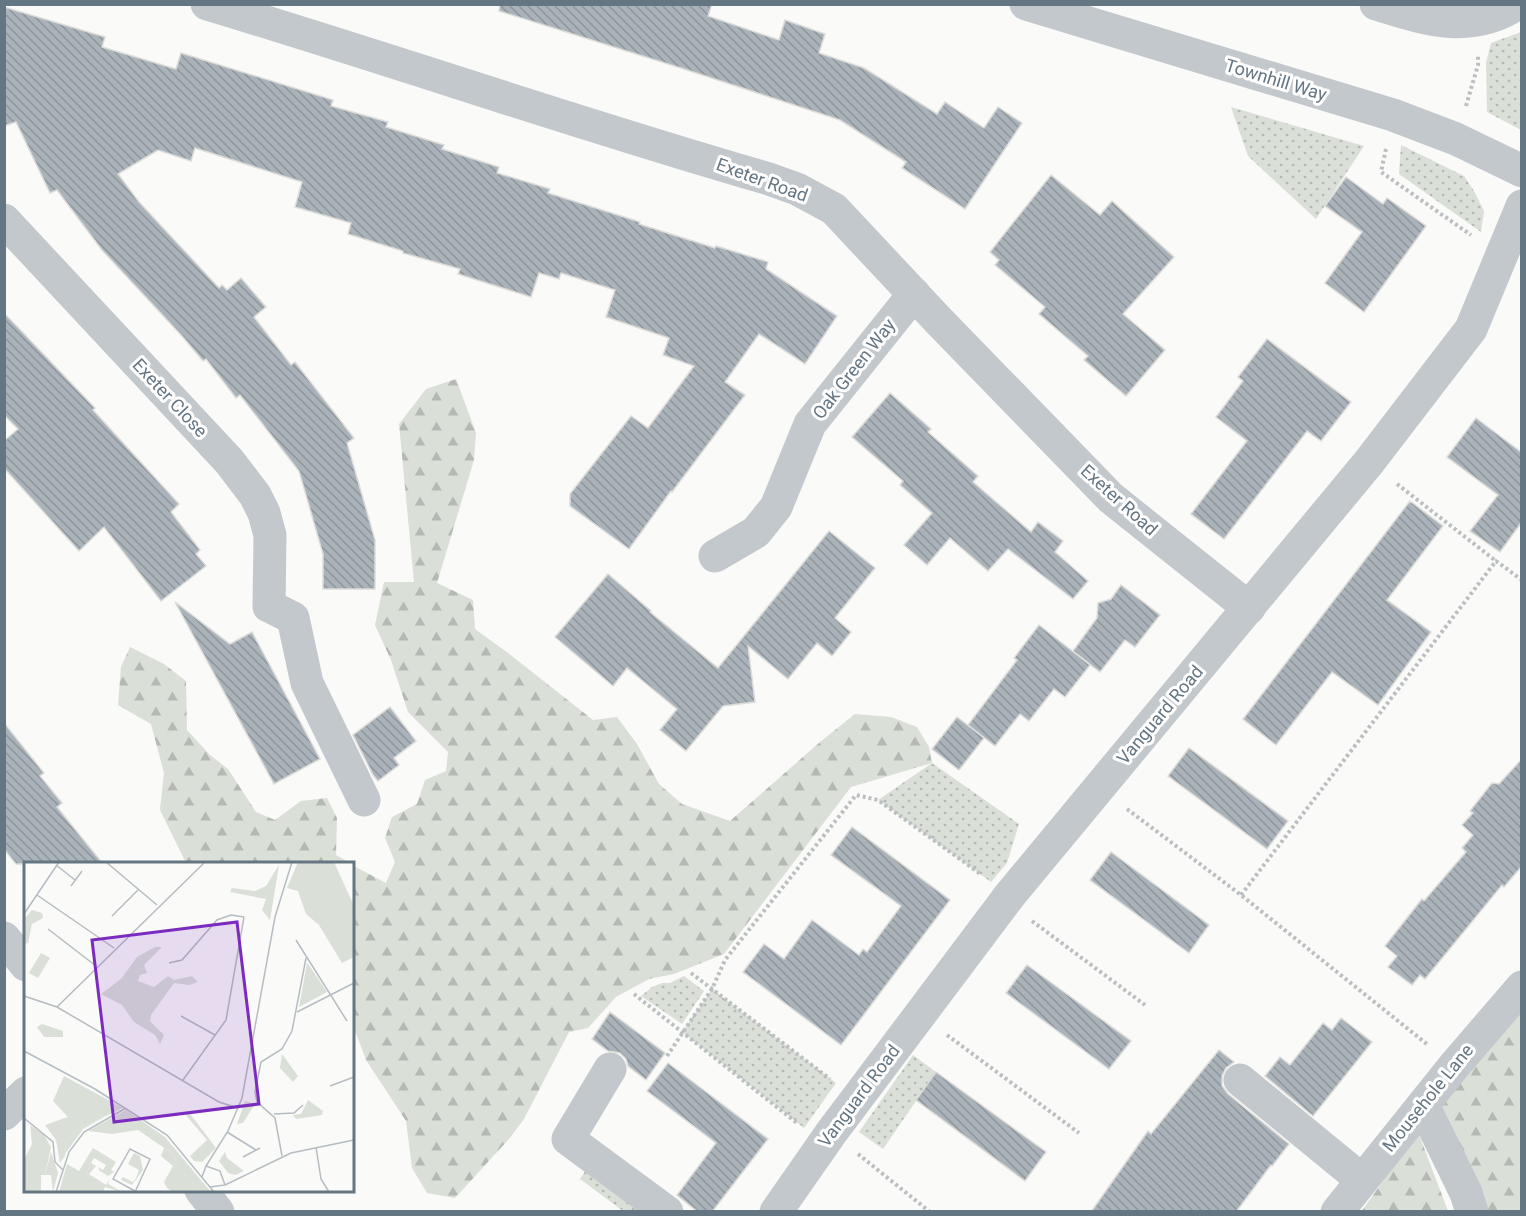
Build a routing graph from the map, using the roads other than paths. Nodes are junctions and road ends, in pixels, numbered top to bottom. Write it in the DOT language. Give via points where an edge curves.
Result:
graph roads {
  1 [pos="207,4"];
  2 [pos="1026,4"];
  3 [pos="1376,4"];
  4 [pos="1517,4"];
  5 [pos="1521,171"];
  6 [pos="1521,206"];
  7 [pos="4,220"];
  8 [pos="914,294"];
  9 [pos="715,556"];
  10 [pos="1249,608"];
  11 [pos="364,800"];
  12 [pos="4,938"];
  13 [pos="24,963"];
  14 [pos="1521,987"];
  15 [pos="610,1069"];
  16 [pos="1240,1080"];
  17 [pos="24,1095"];
  18 [pos="1423,1105"];
  19 [pos="4,1114"];
  20 [pos="1362,1180"];
  21 [pos="202,1192"];
  22 [pos="218,1212"];
  23 [pos="667,1212"];
  24 [pos="776,1212"];
  25 [pos="1337,1212"];
  26 [pos="1472,1212"];
  1 -- 8 [label="street, Exeter Road" via="797,189 834,209"];
  2 -- 5 [label="street, Townhill Way" via="1393,115"];
  3 -- 4 [label="street" via="1425,19 1452,22 1503,14"];
  6 -- 10 [label="street, Vanguard Road" via="1471,329"];
  7 -- 11 [label="street, Exeter Close" via="229,461 255,495 270,535 269,606 293,618 307,683"];
  8 -- 9 [label="street, Oak Green Way" via="810,424 776,507 756,532"];
  8 -- 10 [label="street, Exeter Road" via="1111,498"];
  10 -- 24 [label="street, Vanguard Road" via="1008,898"];
  12 -- 13 [label="street"];
  14 -- 18 [label="street, Mousehole Lane"];
  15 -- 23 [label="street" via="568,1139"];
  16 -- 20 [label="street"];
  17 -- 19 [label="street"];
  18 -- 20 [label="street, Mousehole Lane"];
  18 -- 26 [label="street"];
  20 -- 25 [label="street, Mousehole Lane"];
  21 -- 22 [label="street"];
}
